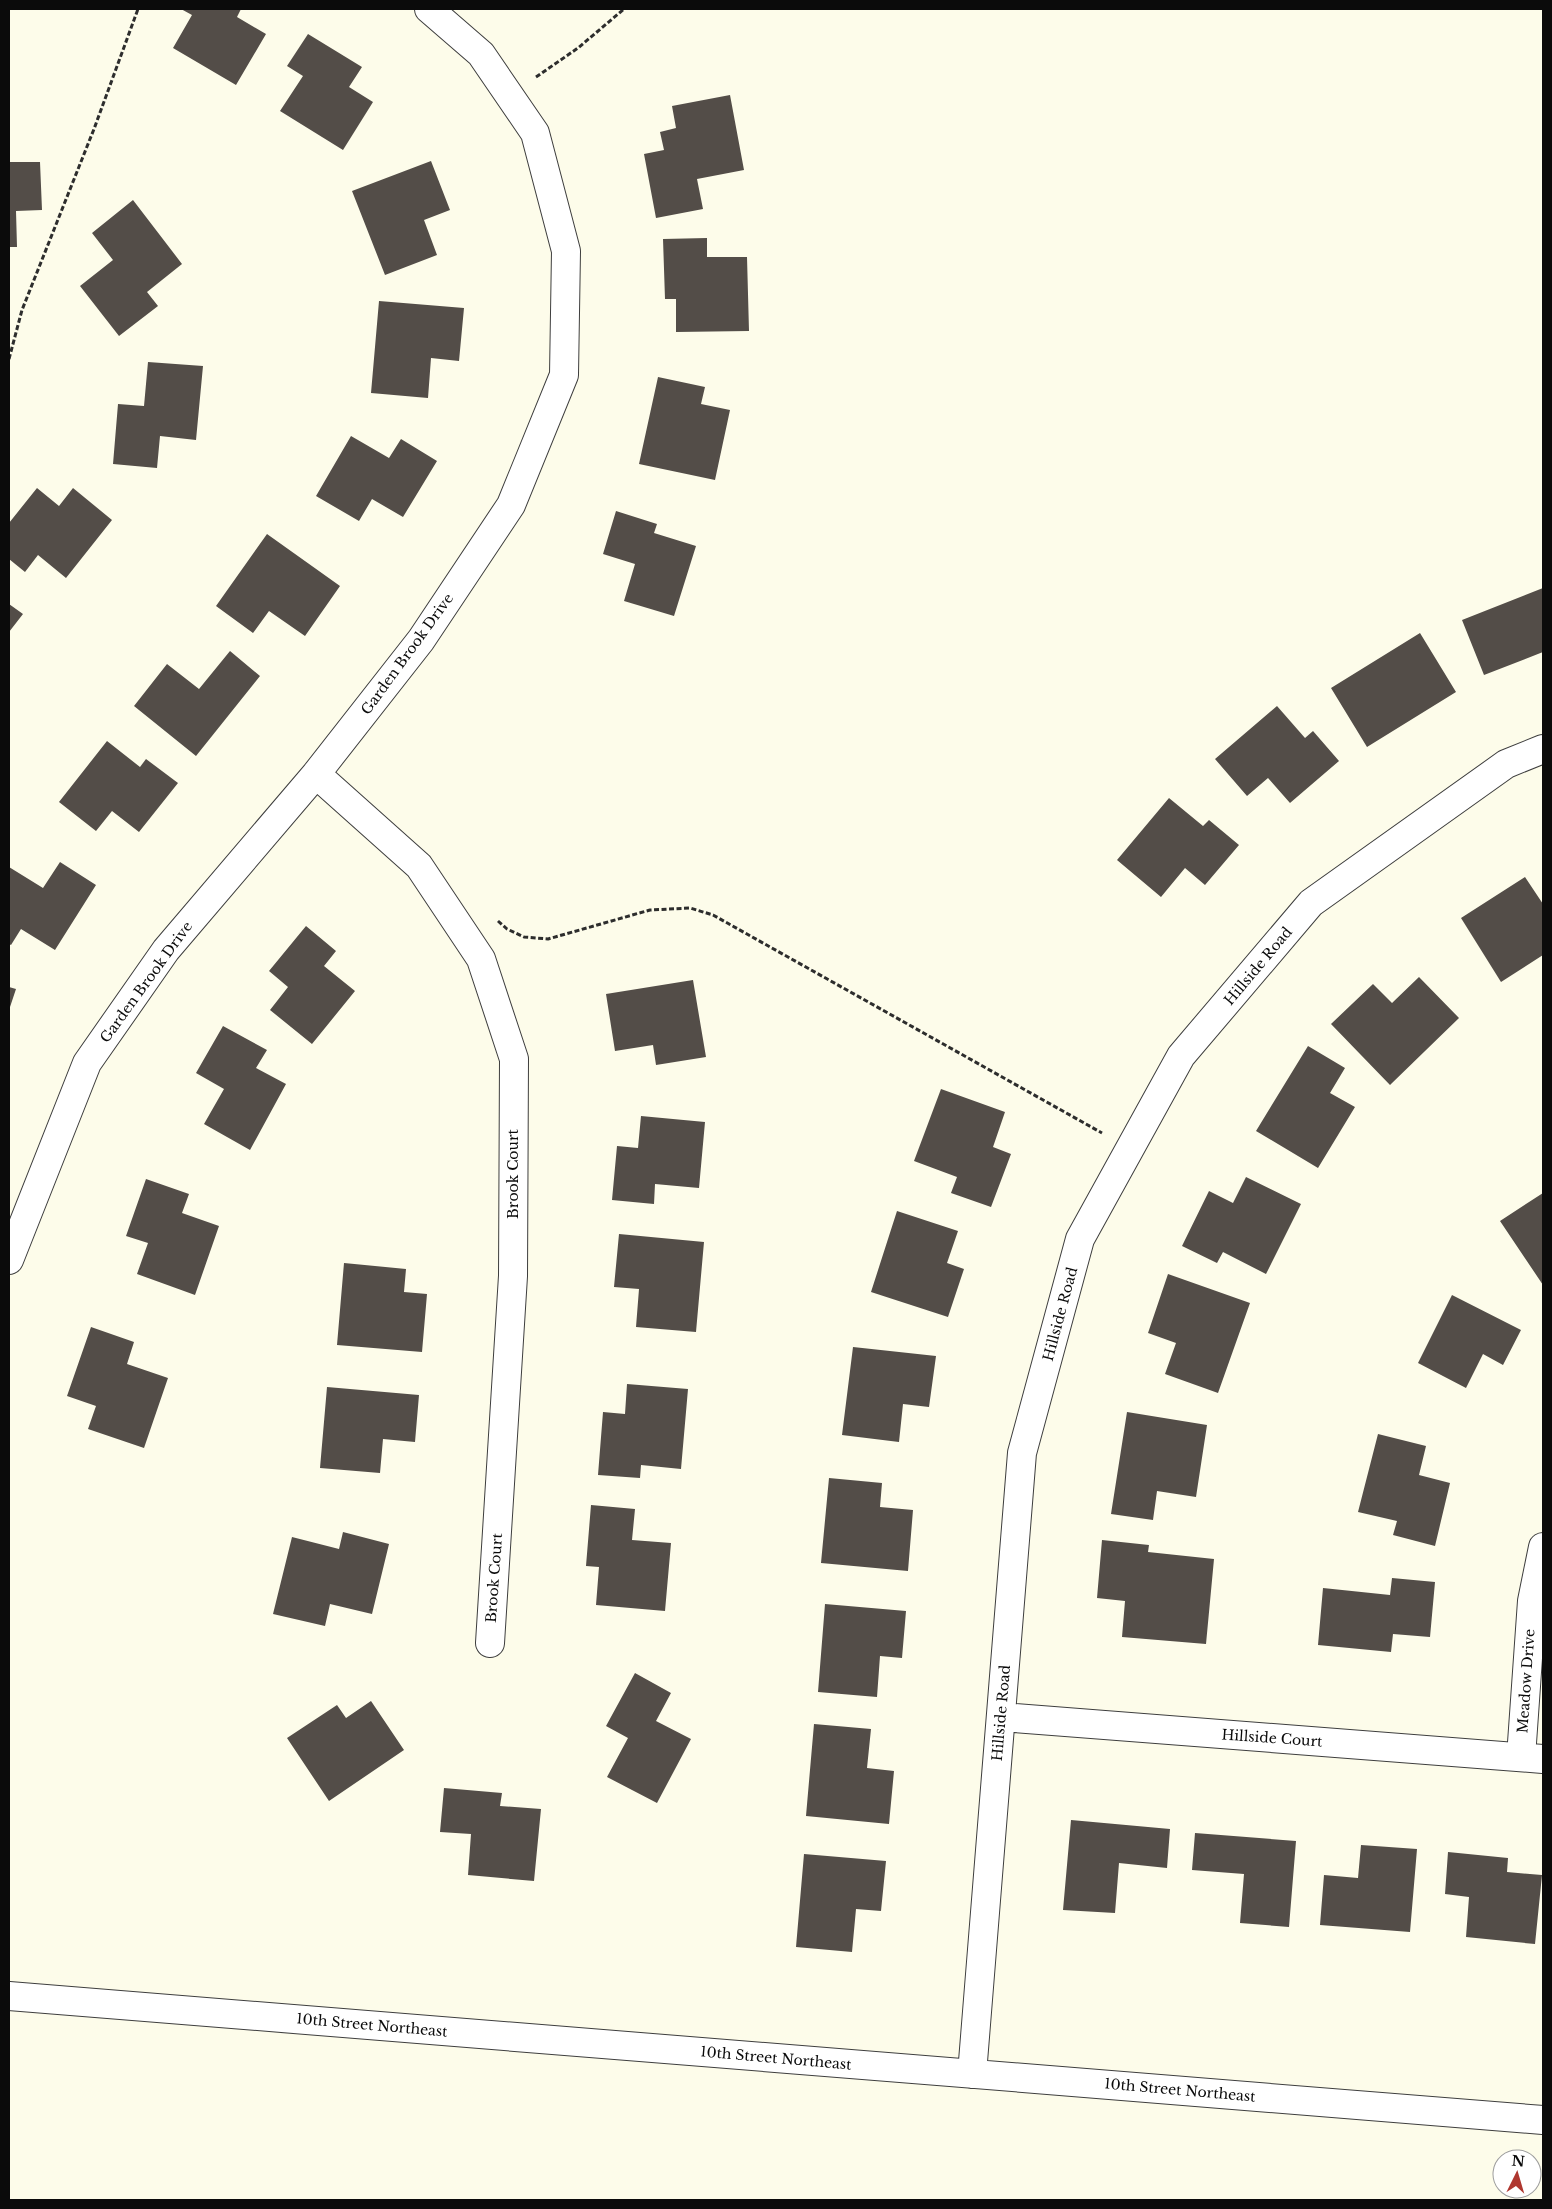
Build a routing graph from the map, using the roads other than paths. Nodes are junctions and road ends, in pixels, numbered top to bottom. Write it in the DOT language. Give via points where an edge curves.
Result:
graph roads {
  1 [pos="429,9"];
  2 [pos="1543,748"];
  3 [pos="316,774"];
  4 [pos="9,1260"];
  5 [pos="1543,1547"];
  6 [pos="490,1643"];
  7 [pos="1001,1717"];
  8 [pos="1532,1758"];
  9 [pos="9,1996"];
  10 [pos="972,2074"];
  11 [pos="1543,2120"];
  1 -- 3 [label="street, Garden Brook Drive" via="481,54 534,133 566,251 564,375 511,505 421,640"];
  2 -- 7 [label="street, Hillside Road" via="1506,764 1310,903 1182,1056 1080,1238 1022,1453"];
  3 -- 4 [label="street, Garden Brook Drive" via="166,950 87,1063"];
  3 -- 6 [label="street, Brook Court" via="419,866 481,959 514,1059 513,1276"];
  5 -- 8 [label="street, Meadow Drive" via="1532,1601"];
  7 -- 8 [label="street, Hillside Court"];
  7 -- 10 [label="street, Hillside Road"];
  9 -- 10 [label="street, 10th Street Northeast"];
  10 -- 11 [label="street, 10th Street Northeast"];
}
